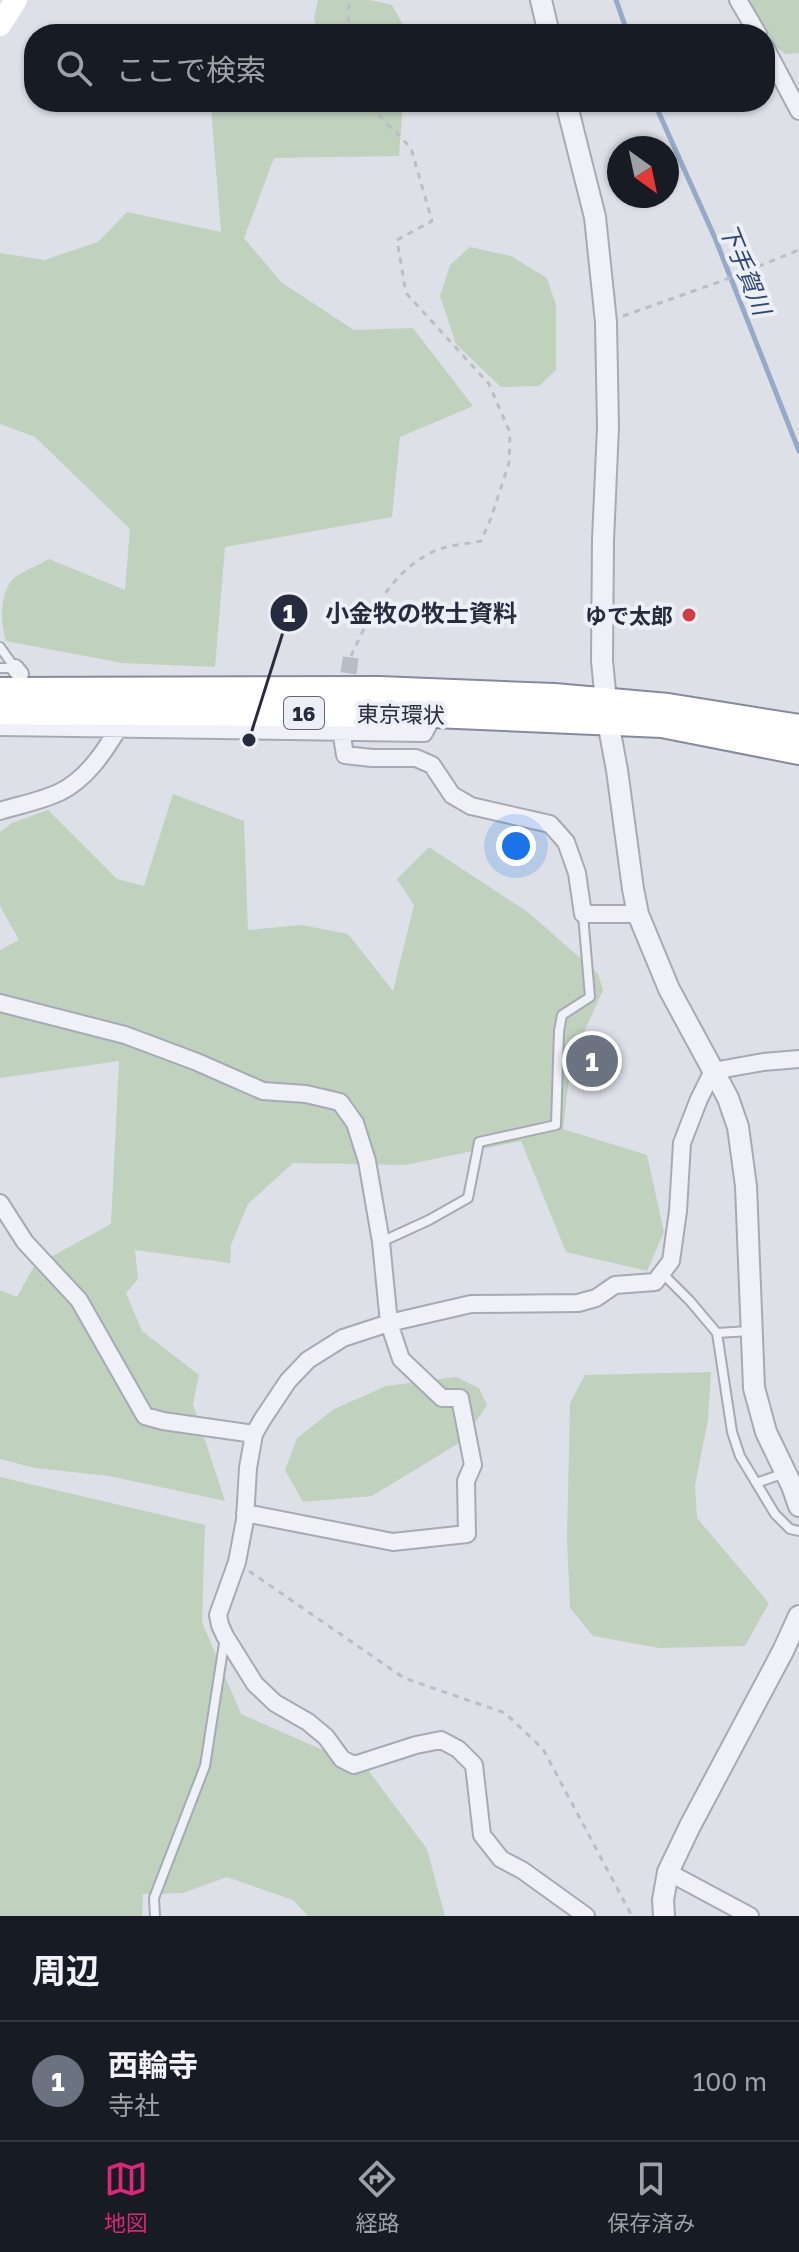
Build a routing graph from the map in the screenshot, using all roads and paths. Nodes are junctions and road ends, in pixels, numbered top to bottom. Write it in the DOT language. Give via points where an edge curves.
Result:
graph roads {
  1 [pos="16,0"];
  2 [pos="349,0"];
  3 [pos="541,0"];
  4 [pos="738,0"];
  5 [pos="348,24"];
  6 [pos="547,24"];
  7 [pos="752,24"];
  8 [pos="0,25"];
  9 [pos="775,66"];
  10 [pos="799,111"];
  11 [pos="376,112"];
  12 [pos="569,112"];
  13 [pos="799,250"];
  14 [pos="606,322"];
  15 [pos="0,647"];
  16 [pos="351,656"];
  17 [pos="9,675"];
  18 [pos="187,703"];
  19 [pos="0,711"];
  20 [pos="608,712"];
  21 [pos="434,714"];
  22 [pos="0,727"];
  23 [pos="799,728"];
  24 [pos="118,729"];
  25 [pos="341,730"];
  26 [pos="799,751"];
  27 [pos="0,811"];
  28 [pos="583,914"];
  29 [pos="638,914"];
  30 [pos="0,1003"];
  31 [pos="799,1059"];
  32 [pos="713,1071"];
  33 [pos="0,1203"];
  34 [pos="381,1242"];
  35 [pos="662,1273"];
  36 [pos="389,1323"];
  37 [pos="750,1331"];
  38 [pos="717,1333"];
  39 [pos="254,1434"];
  40 [pos="786,1473"];
  41 [pos="756,1483"];
  42 [pos="799,1506"];
  43 [pos="245,1513"];
  44 [pos="799,1531"];
  45 [pos="237,1562"];
  46 [pos="799,1616"];
  47 [pos="225,1636"];
  48 [pos="668,1872"];
  49 [pos="155,1916"];
  50 [pos="586,1916"];
  51 [pos="632,1916"];
  52 [pos="664,1916"];
  53 [pos="750,1916"];
  1 -- 8 [label="main road"];
  2 -- 5 [label="path"];
  3 -- 6 [label="street"];
  4 -- 7 [label="street"];
  9 -- 10 [label="street"];
  11 -- 16 [label="path" via="411,148 432,221 397,240 406,293 489,384 510,433 510,448 481,541 437,550 403,572 378,602"];
  12 -- 14 [label="street" via="595,217"];
  13 -- 14 [label="path"];
  14 -- 20 [label="street" via="602,661"];
  15 -- 17 [label="lane"];
  17 -- 18 [label="highway, 東京環状 / 16"];
  18 -- 19 [label="highway, 東京環状 / 16"];
  18 -- 20 [label="highway, 東京環状 / 16" via="379,690 554,697"];
  18 -- 21 [label="highway, 東京環状 / 16"];
  20 -- 21 [label="highway, 東京環状 / 16"];
  20 -- 23 [label="highway, 東京環状 / 16" via="668,707"];
  20 -- 26 [label="highway, 東京環状 / 16"];
  20 -- 29 [label="street"];
  21 -- 25 [label="street" via="424,733"];
  22 -- 24 [label="street"];
  24 -- 25 [label="street"];
  24 -- 27 [label="street" via="78,780 60,792"];
  25 -- 28 [label="street" via="345,755 416,758 432,765 452,795 471,806 550,824 566,842"];
  28 -- 29 [label="street"];
  28 -- 34 [label="lane" via="590,997 562,1015 556,1125 479,1142 468,1198"];
  29 -- 32 [label="street" via="669,989"];
  30 -- 34 [label="street" via="125,1035 263,1091 340,1102 355,1123 367,1161"];
  31 -- 32 [label="street"];
  32 -- 35 [label="street" via="682,1143 671,1261"];
  32 -- 37 [label="street" via="738,1127 746,1186"];
  33 -- 39 [label="street" via="25,1242 79,1300 145,1416"];
  34 -- 36 [label="street"];
  35 -- 36 [label="street" via="655,1282 615,1285 578,1303 471,1304"];
  35 -- 38 [label="lane"];
  36 -- 39 [label="street" via="343,1338 308,1360"];
  36 -- 43 [label="street" via="401,1359 442,1398 460,1398 473,1465 466,1481 467,1534 393,1542"];
  37 -- 38 [label="lane"];
  37 -- 40 [label="street" via="754,1388 766,1432"];
  38 -- 41 [label="lane" via="732,1432"];
  39 -- 43 [label="street"];
  40 -- 41 [label="lane"];
  40 -- 42 [label="street"];
  41 -- 44 [label="lane" via="775,1514"];
  43 -- 45 [label="street"];
  45 -- 47 [label="street" via="218,1615"];
  45 -- 51 [label="path" via="404,1678 505,1713 543,1749"];
  46 -- 48 [label="street"];
  47 -- 49 [label="lane" via="205,1766 154,1898"];
  47 -- 50 [label="street" via="255,1684 308,1722 354,1765 441,1740 458,1749 474,1765 482,1835 501,1859"];
  48 -- 52 [label="street"];
  48 -- 53 [label="street"];
}
